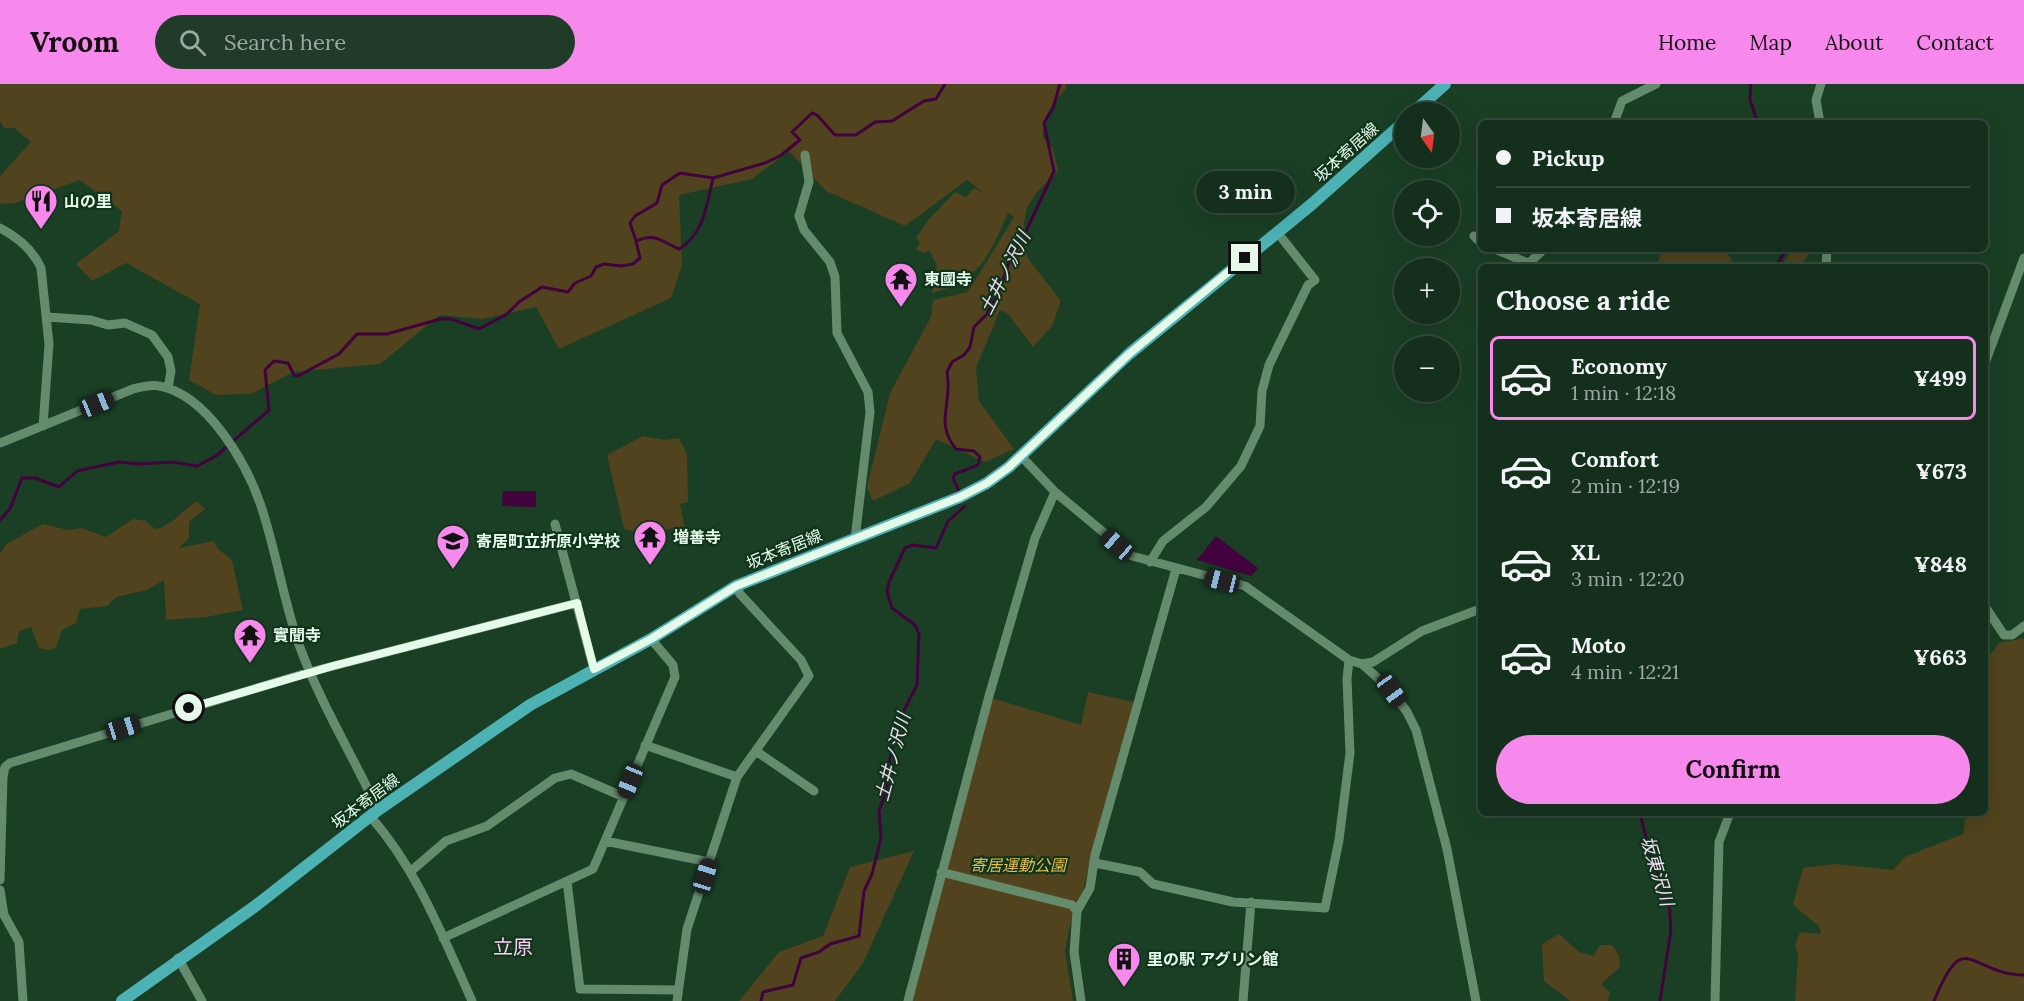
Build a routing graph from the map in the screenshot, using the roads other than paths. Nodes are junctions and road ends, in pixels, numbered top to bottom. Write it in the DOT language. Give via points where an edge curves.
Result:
graph roads {
  1 [pos="1445,84"];
  2 [pos="1656,84"];
  3 [pos="1821,84"];
  4 [pos="1425,102"];
  5 [pos="1615,120"];
  6 [pos="1820,120"];
  7 [pos="1394,131"];
  8 [pos="805,155"];
  9 [pos="0,228"];
  10 [pos="1277,232"];
  11 [pos="1502,252"];
  12 [pos="2024,258"];
  13 [pos="1528,264"];
  14 [pos="47,317"];
  15 [pos="1988,355"];
  16 [pos="168,388"];
  17 [pos="43,426"];
  18 [pos="0,443"];
  19 [pos="1020,456"];
  20 [pos="1055,492"];
  21 [pos="555,524"];
  22 [pos="855,539"];
  23 [pos="1150,562"];
  24 [pos="1176,569"];
  25 [pos="736,586"];
  26 [pos="577,603"];
  27 [pos="1478,610"];
  28 [pos="1988,611"];
  29 [pos="2024,626"];
  30 [pos="651,639"];
  31 [pos="1349,660"];
  32 [pos="1362,664"];
  33 [pos="594,669"];
  34 [pos="310,672"];
  35 [pos="645,745"];
  36 [pos="756,751"];
  37 [pos="737,777"];
  38 [pos="814,791"];
  39 [pos="624,797"];
  40 [pos="374,813"];
  41 [pos="1729,816"];
  42 [pos="605,841"];
  43 [pos="709,862"];
  44 [pos="1095,863"];
  45 [pos="410,872"];
  46 [pos="941,872"];
  47 [pos="0,880"];
  48 [pos="567,881"];
  49 [pos="0,890"];
  50 [pos="1251,902"];
  51 [pos="1077,911"];
  52 [pos="443,938"];
  53 [pos="178,958"];
  54 [pos="678,990"];
  55 [pos="23,1001"];
  56 [pos="122,1001"];
  57 [pos="202,1001"];
  58 [pos="472,1001"];
  59 [pos="677,1001"];
  60 [pos="908,1001"];
  61 [pos="1081,1001"];
  62 [pos="1243,1001"];
  63 [pos="1476,1001"];
  64 [pos="1715,1001"];
  1 -- 4 [label="main road"];
  2 -- 5 [label="street" via="1622,101"];
  3 -- 6 [label="street" via="1816,96"];
  7 -- 10 [label="main road, 坂本寄居線"];
  8 -- 22 [label="street" via="809,182 799,216 804,230 830,262 835,277 837,333 868,392 870,412"];
  9 -- 14 [label="street" via="37,259"];
  10 -- 19 [label="main road, 坂本寄居線" via="1129,354"];
  10 -- 23 [label="street" via="1315,280 1308,285 1269,365 1255,441 1225,486 1206,507 1163,541"];
  11 -- 13 [label="street"];
  12 -- 15 [label="street"];
  14 -- 16 [label="street" via="108,325 124,323 152,335 168,357"];
  14 -- 17 [label="street"];
  16 -- 17 [label="street" via="156,385 133,389"];
  16 -- 34 [label="street" via="213,420 248,477 261,507 297,639"];
  17 -- 18 [label="street"];
  19 -- 20 [label="street"];
  19 -- 22 [label="main road, 坂本寄居線" via="978,489"];
  20 -- 23 [label="street" via="1117,545"];
  20 -- 46 [label="street" via="1035,538"];
  21 -- 26 [label="street"];
  22 -- 25 [label="main road, 坂本寄居線"];
  23 -- 24 [label="street"];
  24 -- 31 [label="street" via="1245,586"];
  24 -- 44 [label="street"];
  25 -- 30 [label="main road, 坂本寄居線"];
  25 -- 36 [label="street" via="809,671"];
  26 -- 33 [label="street"];
  26 -- 34 [label="street"];
  27 -- 32 [label="street" via="1422,631 1374,662"];
  28 -- 29 [label="street" via="2004,635 2013,635"];
  30 -- 33 [label="main road, 坂本寄居線"];
  30 -- 35 [label="street" via="674,665 675,676"];
  31 -- 32 [label="street"];
  31 -- 50 [label="street" via="1350,753 1325,908"];
  32 -- 63 [label="street" via="1391,690 1416,730 1447,849"];
  33 -- 40 [label="main road, 坂本寄居線" via="530,705"];
  34 -- 40 [label="street"];
  34 -- 47 [label="street" via="10,763 3,777"];
  35 -- 37 [label="street"];
  35 -- 39 [label="street"];
  36 -- 37 [label="street"];
  36 -- 38 [label="street"];
  37 -- 43 [label="street"];
  39 -- 42 [label="street"];
  39 -- 45 [label="street" via="571,774 555,778 487,826 446,841"];
  40 -- 45 [label="street"];
  40 -- 53 [label="main road, 坂本寄居線" via="254,907"];
  41 -- 64 [label="street" via="1719,842"];
  42 -- 43 [label="street"];
  42 -- 48 [label="street" via="593,869"];
  43 -- 54 [label="street" via="687,929"];
  44 -- 50 [label="street" via="1140,872 1154,884 1233,902"];
  44 -- 51 [label="street" via="1090,888"];
  45 -- 52 [label="street"];
  46 -- 51 [label="street" via="1072,904"];
  46 -- 60 [label="street"];
  48 -- 52 [label="street"];
  48 -- 54 [label="street" via="580,989"];
  49 -- 55 [label="street" via="4,915 19,942"];
  50 -- 62 [label="street"];
  51 -- 61 [label="street" via="1074,952"];
  52 -- 58 [label="street"];
  53 -- 56 [label="main road, 坂本寄居線"];
  53 -- 57 [label="street"];
  54 -- 59 [label="street"];
}
